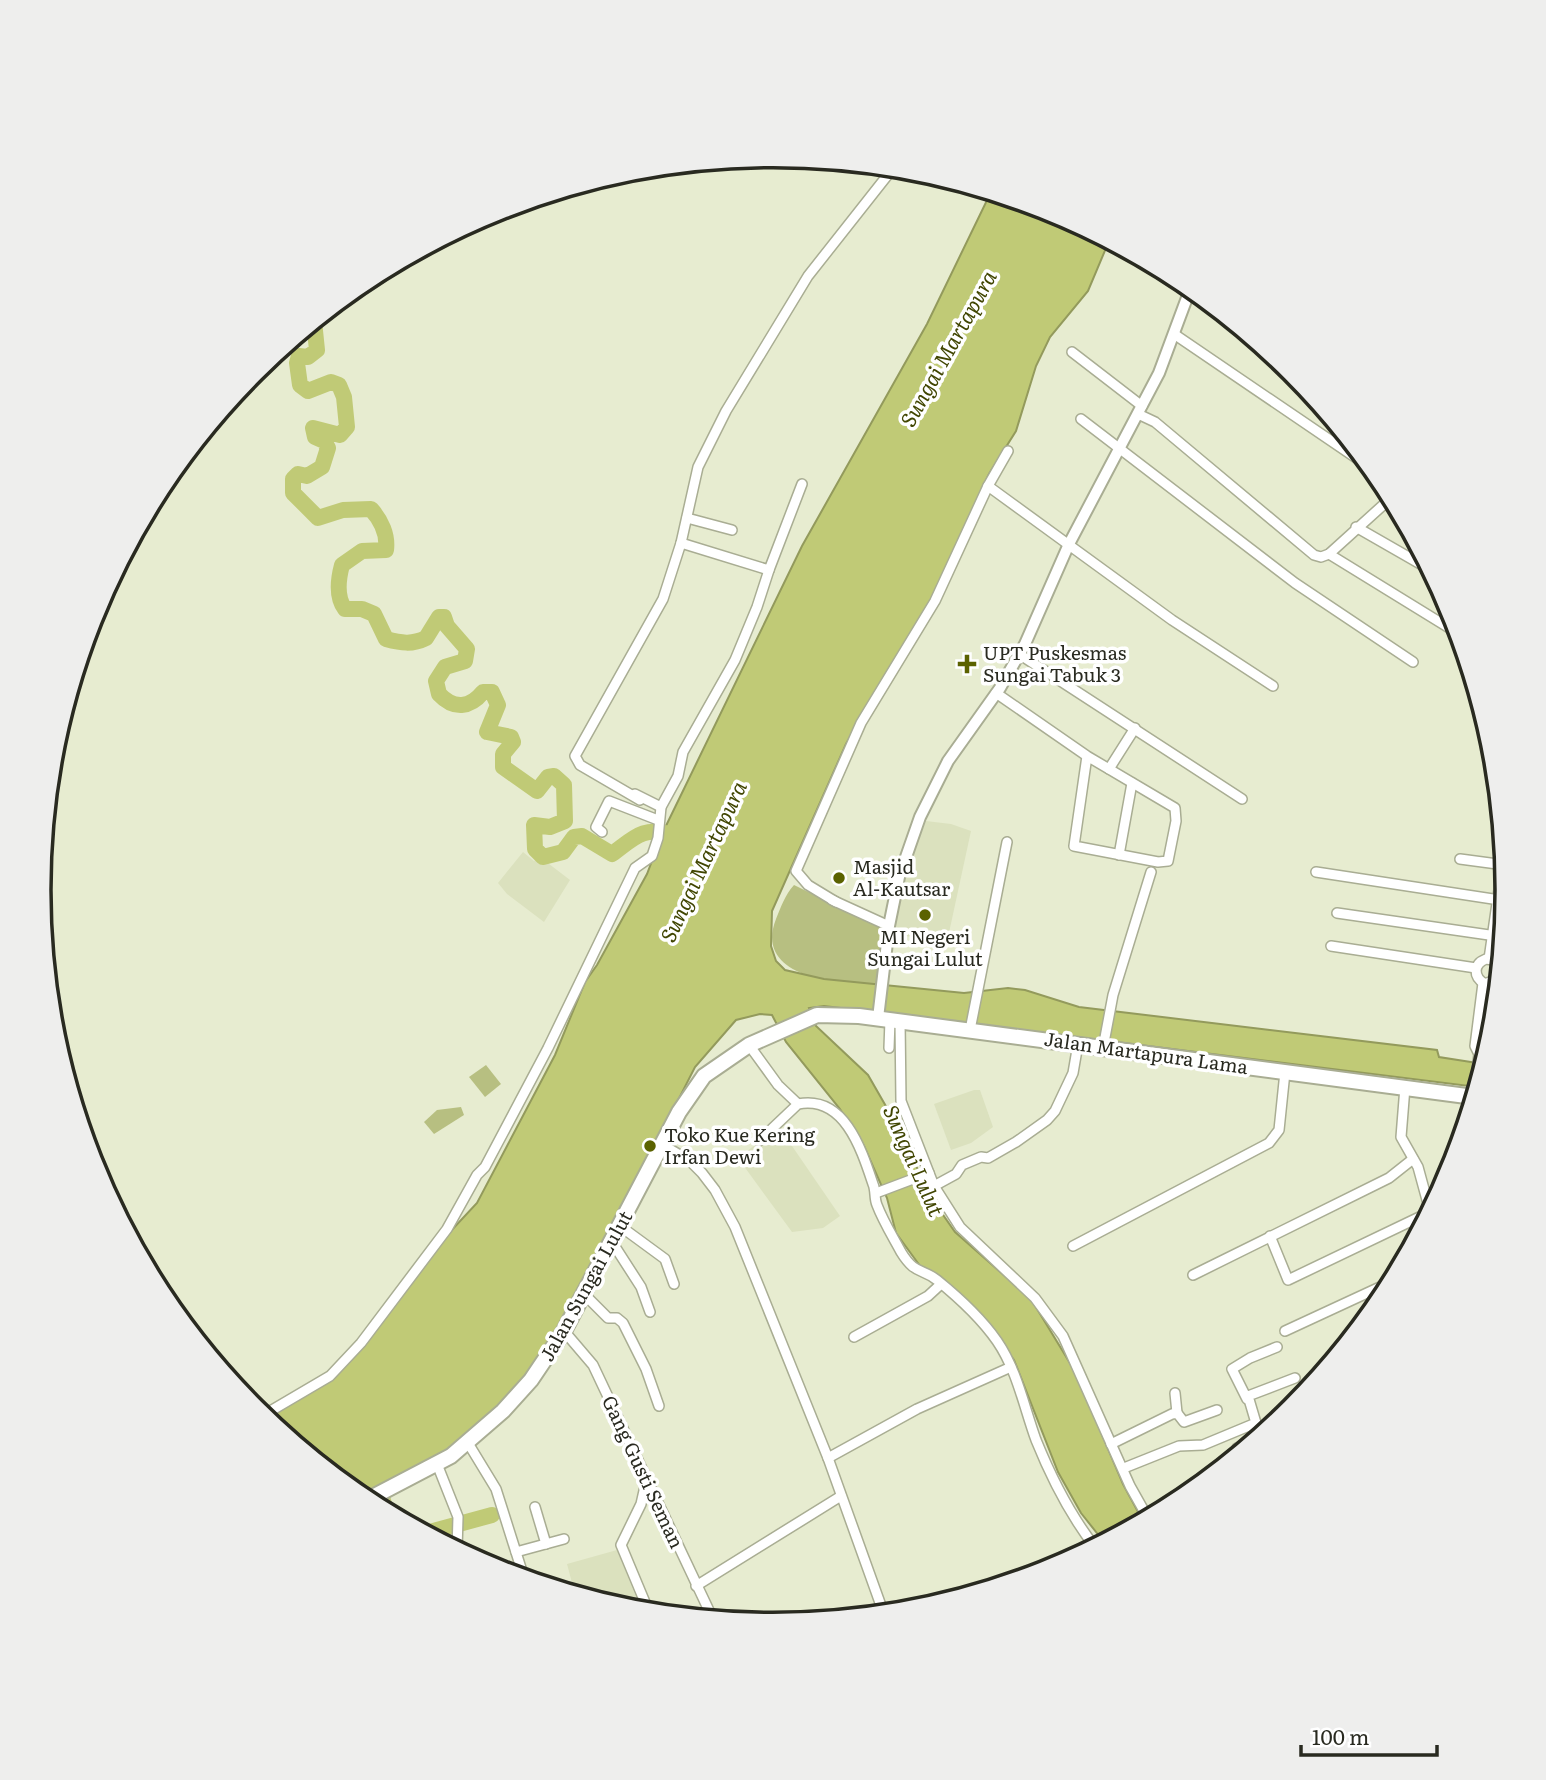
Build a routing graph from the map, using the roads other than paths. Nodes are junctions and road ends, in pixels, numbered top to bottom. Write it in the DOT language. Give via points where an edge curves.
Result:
graph roads {
  1 [pos="886,177"];
  2 [pos="1187,298"];
  3 [pos="1174,334"];
  4 [pos="1072,352"];
  5 [pos="1140,410"];
  6 [pos="1081,419"];
  7 [pos="1120,450"];
  8 [pos="1008,451"];
  9 [pos="1347,452"];
  10 [pos="802,484"];
  11 [pos="988,486"];
  12 [pos="1384,505"];
  13 [pos="687,518"];
  14 [pos="1356,527"];
  15 [pos="732,530"];
  16 [pos="681,542"];
  17 [pos="1069,544"];
  18 [pos="1329,554"];
  19 [pos="1416,561"];
  20 [pos="769,569"];
  21 [pos="1444,625"];
  22 [pos="1019,654"];
  23 [pos="1413,662"];
  24 [pos="1273,686"];
  25 [pos="996,693"];
  26 [pos="1136,728"];
  27 [pos="1087,756"];
  28 [pos="1109,769"];
  29 [pos="1132,783"];
  30 [pos="630,794"];
  31 [pos="1242,799"];
  32 [pos="640,800"];
  33 [pos="661,807"];
  34 [pos="658,824"];
  35 [pos="602,832"];
  36 [pos="1007,842"];
  37 [pos="1119,855"];
  38 [pos="1460,859"];
  39 [pos="1494,861"];
  40 [pos="1151,872"];
  41 [pos="1316,872"];
  42 [pos="805,886"];
  43 [pos="1495,899"];
  44 [pos="836,902"];
  45 [pos="1338,913"];
  46 [pos="888,926"];
  47 [pos="1494,935"];
  48 [pos="1331,946"];
  49 [pos="1493,949"];
  50 [pos="1489,958"];
  51 [pos="1492,960"];
  52 [pos="1476,968"];
  53 [pos="1489,981"];
  54 [pos="817,1015"];
  55 [pos="887,1018"];
  56 [pos="970,1028"];
  57 [pos="1078,1044"];
  58 [pos="749,1045"];
  59 [pos="1103,1046"];
  60 [pos="890,1048"];
  61 [pos="1285,1072"];
  62 [pos="1405,1087"];
  63 [pos="1466,1093"];
  64 [pos="798,1104"];
  65 [pos="759,1141"];
  66 [pos="663,1145"];
  67 [pos="1413,1159"];
  68 [pos="927,1174"];
  69 [pos="934,1186"];
  70 [pos="877,1192"];
  71 [pos="1426,1198"];
  72 [pos="1416,1218"];
  73 [pos="620,1226"];
  74 [pos="1269,1236"];
  75 [pos="612,1242"];
  76 [pos="1073,1245"];
  77 [pos="1193,1275"];
  78 [pos="674,1284"];
  79 [pos="941,1284"];
  80 [pos="1375,1289"];
  81 [pos="584,1294"];
  82 [pos="650,1312"];
  83 [pos="564,1331"];
  84 [pos="1285,1331"];
  85 [pos="854,1337"];
  86 [pos="1277,1347"];
  87 [pos="1011,1367"];
  88 [pos="1295,1378"];
  89 [pos="1179,1393"];
  90 [pos="1247,1399"];
  91 [pos="659,1406"];
  92 [pos="272,1410"];
  93 [pos="1217,1410"];
  94 [pos="1177,1411"];
  95 [pos="1259,1424"];
  96 [pos="1250,1432"];
  97 [pos="468,1443"];
  98 [pos="1111,1444"];
  99 [pos="828,1458"];
  100 [pos="437,1464"];
  101 [pos="1124,1468"];
  102 [pos="646,1482"];
  103 [pos="378,1495"];
  104 [pos="841,1496"];
  105 [pos="535,1507"];
  106 [pos="1144,1509"];
  107 [pos="564,1539"];
  108 [pos="1090,1539"];
  109 [pos="458,1540"];
  110 [pos="546,1544"];
  111 [pos="516,1552"];
  112 [pos="520,1566"];
  113 [pos="696,1586"];
  114 [pos="644,1600"];
  115 [pos="880,1604"];
  116 [pos="708,1609"];
  1 -- 13 [label="street" via="808,276 726,411 698,467"];
  2 -- 3 [label="street"];
  3 -- 5 [label="street"];
  3 -- 9 [label="street"];
  4 -- 5 [label="street"];
  5 -- 7 [label="street"];
  5 -- 18 [label="street" via="1314,555"];
  6 -- 7 [label="street"];
  7 -- 17 [label="street"];
  7 -- 23 [label="street" via="1295,583"];
  8 -- 11 [label="street"];
  10 -- 20 [label="street"];
  11 -- 17 [label="street"];
  11 -- 44 [label="street" via="934,601 861,723 796,871 808,885"];
  12 -- 14 [label="street"];
  13 -- 15 [label="street"];
  13 -- 16 [label="street"];
  14 -- 18 [label="street"];
  14 -- 19 [label="street"];
  16 -- 20 [label="street"];
  16 -- 30 [label="street" via="657,612 575,756 580,765"];
  17 -- 22 [label="street"];
  17 -- 24 [label="street" via="1171,620"];
  18 -- 21 [label="street"];
  20 -- 33 [label="street" via="734,660 683,752 678,776"];
  22 -- 25 [label="street"];
  22 -- 26 [label="street"];
  25 -- 27 [label="street"];
  25 -- 46 [label="street" via="948,761 928,799 899,877"];
  26 -- 28 [label="street"];
  26 -- 31 [label="street"];
  27 -- 28 [label="street"];
  27 -- 37 [label="street" via="1073,844"];
  28 -- 29 [label="street"];
  29 -- 37 [label="street"];
  29 -- 37 [label="street" via="1175,808 1176,821 1168,861"];
  30 -- 32 [label="street"];
  30 -- 33 [label="street"];
  33 -- 34 [label="street"];
  34 -- 35 [label="street" via="609,801 597,822"];
  34 -- 92 [label="street" via="652,856 635,868 485,1167 361,1343 330,1376"];
  36 -- 56 [label="street"];
  38 -- 39 [label="street"];
  40 -- 59 [label="street"];
  41 -- 43 [label="street"];
  42 -- 44 [label="street"];
  44 -- 46 [label="street"];
  45 -- 47 [label="street"];
  46 -- 55 [label="street" via="883,980"];
  48 -- 52 [label="street"];
  49 -- 50 [label="street"];
  50 -- 51 [label="street"];
  50 -- 52 [label="street"];
  52 -- 53 [label="street" via="1476,975"];
  54 -- 55 [label="main road, Jalan Martapura Lama"];
  54 -- 58 [label="main road, Jalan Sungai Lulut"];
  55 -- 56 [label="main road, Jalan Martapura Lama"];
  55 -- 60 [label="street"];
  55 -- 68 [label="street" via="901,1101"];
  56 -- 57 [label="main road, Jalan Martapura Lama"];
  57 -- 59 [label="main road, Jalan Martapura Lama"];
  57 -- 69 [label="street" via="1073,1073 1047,1120 988,1158 962,1165 956,1174"];
  58 -- 64 [label="street"];
  58 -- 66 [label="main road, Jalan Sungai Lulut" via="696,1085"];
  59 -- 61 [label="main road, Jalan Martapura Lama"];
  61 -- 62 [label="main road, Jalan Martapura Lama"];
  61 -- 76 [label="street" via="1279,1130 1269,1143"];
  62 -- 63 [label="main road, Jalan Martapura Lama"];
  62 -- 67 [label="street" via="1401,1137"];
  64 -- 65 [label="street"];
  64 -- 70 [label="street" via="822,1104 839,1114"];
  66 -- 73 [label="main road, Jalan Sungai Lulut"];
  66 -- 99 [label="street" via="690,1161 725,1206"];
  67 -- 71 [label="street"];
  67 -- 74 [label="street" via="1389,1178"];
  68 -- 69 [label="street"];
  68 -- 70 [label="street"];
  69 -- 98 [label="street" via="960,1227 1045,1311 1072,1352"];
  70 -- 79 [label="street" via="883,1217 910,1265"];
  72 -- 74 [label="street" via="1288,1280"];
  73 -- 75 [label="main road, Jalan Sungai Lulut"];
  73 -- 78 [label="street" via="665,1259"];
  74 -- 77 [label="street"];
  75 -- 81 [label="main road, Jalan Sungai Lulut"];
  75 -- 82 [label="street" via="641,1287"];
  79 -- 85 [label="street"];
  79 -- 87 [label="street" via="996,1340"];
  80 -- 84 [label="street"];
  81 -- 83 [label="main road, Jalan Sungai Lulut"];
  81 -- 91 [label="street" via="608,1318 623,1323"];
  83 -- 97 [label="main road, Jalan Sungai Lulut" via="531,1380"];
  83 -- 102 [label="street, Gang Gusti Seman" via="593,1365"];
  86 -- 90 [label="street" via="1232,1369"];
  87 -- 99 [label="street" via="917,1409"];
  87 -- 108 [label="street" via="1058,1487"];
  88 -- 90 [label="street"];
  89 -- 94 [label="street"];
  90 -- 95 [label="street"];
  93 -- 94 [label="street" via="1184,1422"];
  94 -- 98 [label="street"];
  96 -- 101 [label="street" via="1203,1445 1179,1446"];
  97 -- 100 [label="main road, Jalan Sungai Lulut"];
  97 -- 111 [label="street" via="496,1489"];
  98 -- 101 [label="street"];
  99 -- 104 [label="street"];
  100 -- 103 [label="main road, Jalan Sungai Lulut"];
  100 -- 109 [label="street" via="458,1517"];
  101 -- 106 [label="street"];
  102 -- 113 [label="street, Gang Gusti Seman"];
  102 -- 114 [label="street" via="621,1545"];
  104 -- 113 [label="street"];
  104 -- 115 [label="street"];
  105 -- 110 [label="street"];
  107 -- 110 [label="street"];
  110 -- 111 [label="street"];
  111 -- 112 [label="street"];
  113 -- 116 [label="street, Gang Gusti Seman"];
}
